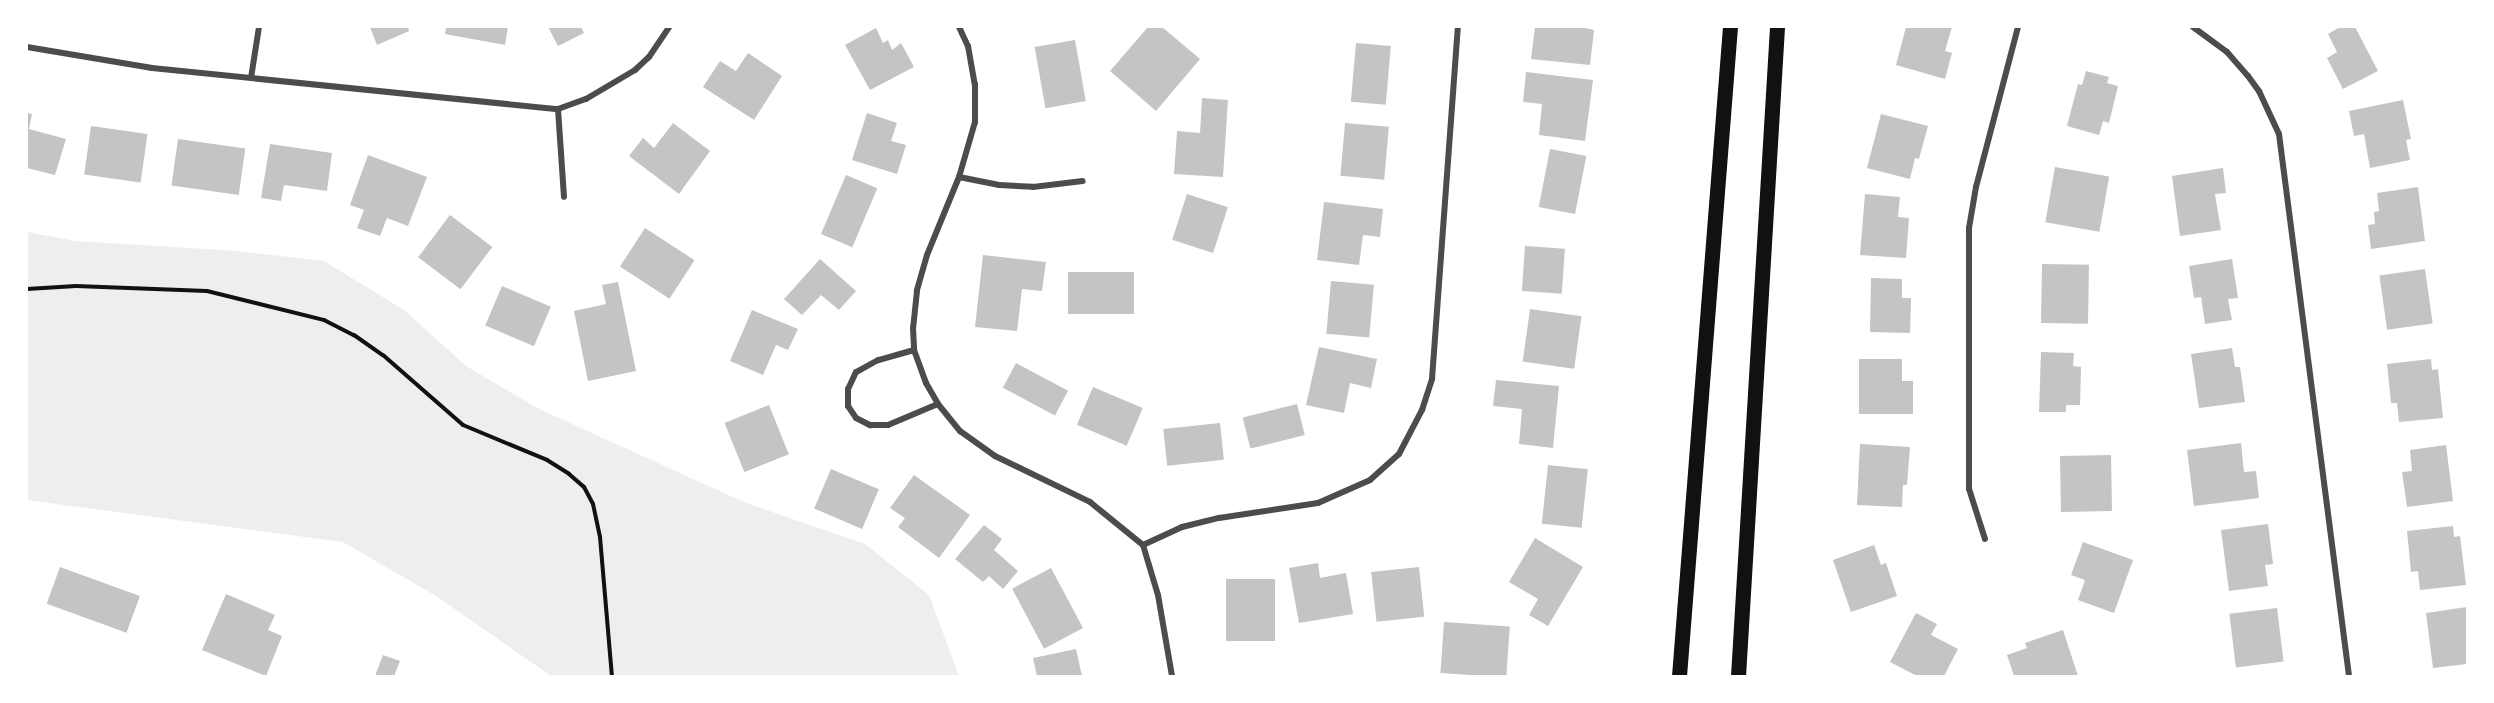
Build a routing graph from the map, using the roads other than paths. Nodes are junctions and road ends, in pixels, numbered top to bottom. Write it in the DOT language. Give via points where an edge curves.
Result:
graph roads {
  1 [pos="259,27"];
  2 [pos="669,27"];
  3 [pos="959,27"];
  4 [pos="1458,27"];
  5 [pos="1730,27"];
  6 [pos="1777,27"];
  7 [pos="2018,27"];
  8 [pos="2193,27"];
  9 [pos="27,47"];
  10 [pos="252,78"];
  11 [pos="558,109"];
  12 [pos="959,177"];
  13 [pos="1083,181"];
  14 [pos="564,196"];
  15 [pos="914,350"];
  16 [pos="938,404"];
  17 [pos="1985,539"];
  18 [pos="1143,545"];
  19 [pos="1172,676"];
  20 [pos="1679,676"];
  21 [pos="1738,676"];
  22 [pos="2349,676"];
  1 -- 10 [label="street"];
  2 -- 11 [label="street" via="636,70 586,99"];
  3 -- 12 [label="street" via="968,46 975,84 975,122"];
  4 -- 18 [label="street" via="1432,379 1422,410 1399,454 1371,480 1318,503 1219,518 1182,527"];
  5 -- 20 [label="main road"];
  6 -- 21 [label="main road"];
  7 -- 17 [label="street" via="1969,228 1969,489"];
  8 -- 22 [label="street" via="2227,52 2248,76 2279,134"];
  9 -- 10 [label="street" via="141,67"];
  10 -- 11 [label="street"];
  11 -- 14 [label="street"];
  12 -- 13 [label="street" via="1033,187"];
  12 -- 15 [label="street" via="927,255 917,291"];
  15 -- 16 [label="street"];
  15 -- 16 [label="street" via="878,360 856,372 848,389 848,406 856,418 870,425 888,425"];
  16 -- 18 [label="street" via="960,431 995,456 1090,502"];
  18 -- 19 [label="street" via="1158,595"];
}
